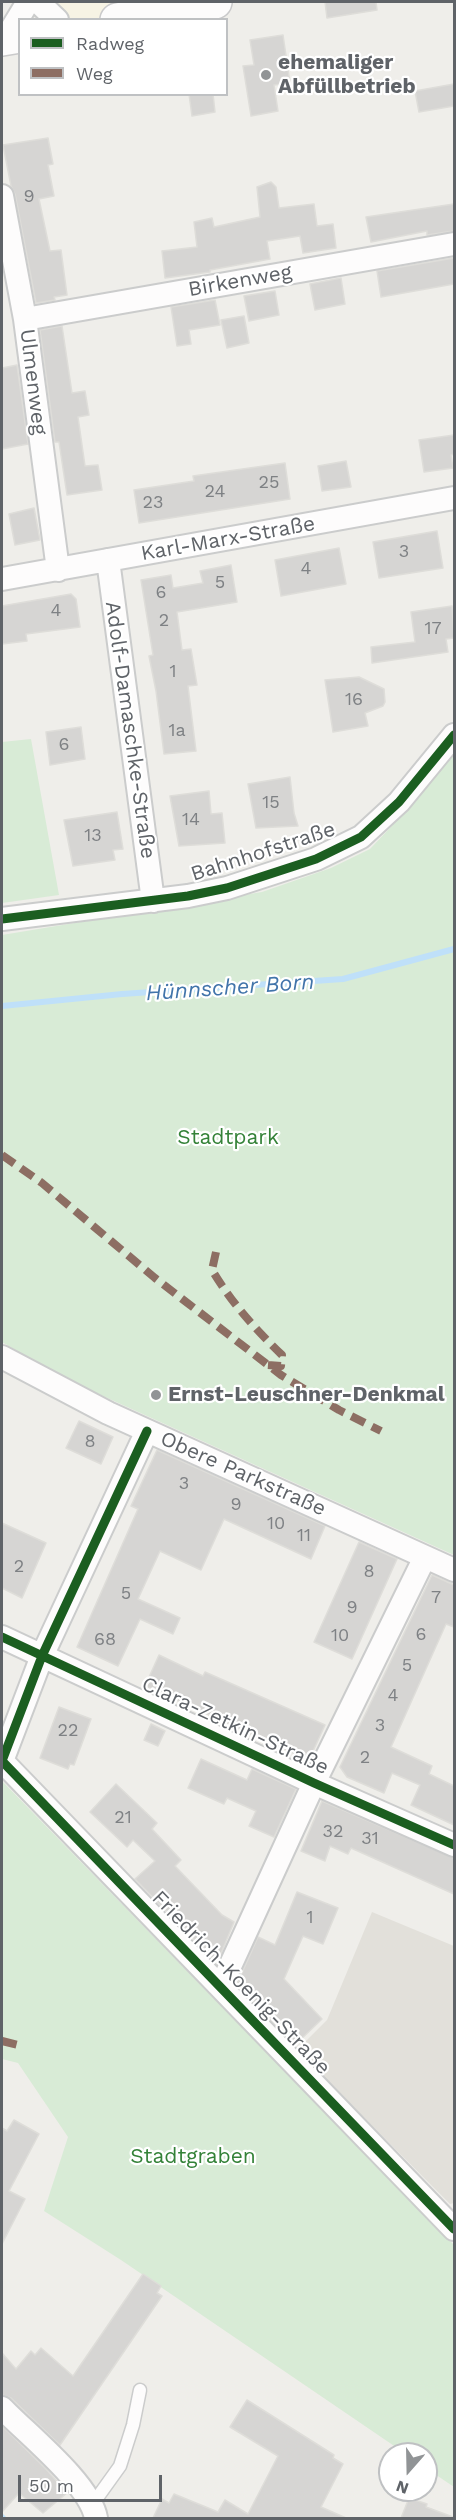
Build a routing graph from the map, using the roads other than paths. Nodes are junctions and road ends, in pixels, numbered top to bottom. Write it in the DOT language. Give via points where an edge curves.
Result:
graph roads {
  1 [pos="28,2"];
  2 [pos="38,2"];
  3 [pos="215,2"];
  4 [pos="19,18"];
  5 [pos="55,18"];
  6 [pos="128,18"];
  7 [pos="18,20"];
  8 [pos="9,37"];
  9 [pos="2,196"];
  10 [pos="454,244"];
  11 [pos="25,319"];
  12 [pos="454,498"];
  13 [pos="108,560"];
  14 [pos="58,570"];
  15 [pos="2,579"];
  16 [pos="454,735"];
  17 [pos="153,901"];
  18 [pos="2,919"];
  19 [pos="2,1357"];
  20 [pos="147,1431"];
  21 [pos="425,1557"];
  22 [pos="454,1570"];
  23 [pos="2,1637"];
  24 [pos="42,1656"];
  25 [pos="2,1761"];
  26 [pos="314,1783"];
  27 [pos="454,1845"];
  28 [pos="220,1986"];
  29 [pos="454,2229"];
  30 [pos="140,2390"];
  31 [pos="2,2409"];
  32 [pos="94,2512"];
  1 -- 4 [label="street"];
  2 -- 5 [label="street"];
  3 -- 6 [label="main road"];
  7 -- 8 [label="street"];
  9 -- 11 [label="street, Ulmenweg"];
  10 -- 11 [label="street, Birkenweg"];
  11 -- 14 [label="street, Ulmenweg"];
  12 -- 13 [label="street, Karl-Marx-Straße"];
  13 -- 14 [label="street, Karl-Marx-Straße"];
  13 -- 17 [label="street, Adolf-Damaschke-Straße"];
  14 -- 15 [label="street, Karl-Marx-Straße"];
  16 -- 17 [label="street, Bahnhofstraße" via="399,802 361,837 316,859 227,888"];
  17 -- 18 [label="street, Bahnhofstraße"];
  19 -- 20 [label="street, Obere Parkstraße"];
  20 -- 21 [label="street, Obere Parkstraße"];
  20 -- 24 [label="street"];
  21 -- 22 [label="street, Obere Parkstraße"];
  21 -- 26 [label="street"];
  23 -- 24 [label="street, Clara-Zetkin-Straße"];
  24 -- 25 [label="street"];
  24 -- 26 [label="street, Clara-Zetkin-Straße"];
  25 -- 28 [label="street, Friedrich-Koenig-Straße"];
  26 -- 27 [label="street, Clara-Zetkin-Straße"];
  26 -- 28 [label="street"];
  28 -- 29 [label="street, Friedrich-Koenig-Straße"];
  30 -- 32 [label="lane" via="120,2466"];
  31 -- 32 [label="street" via="74,2481"];
}
